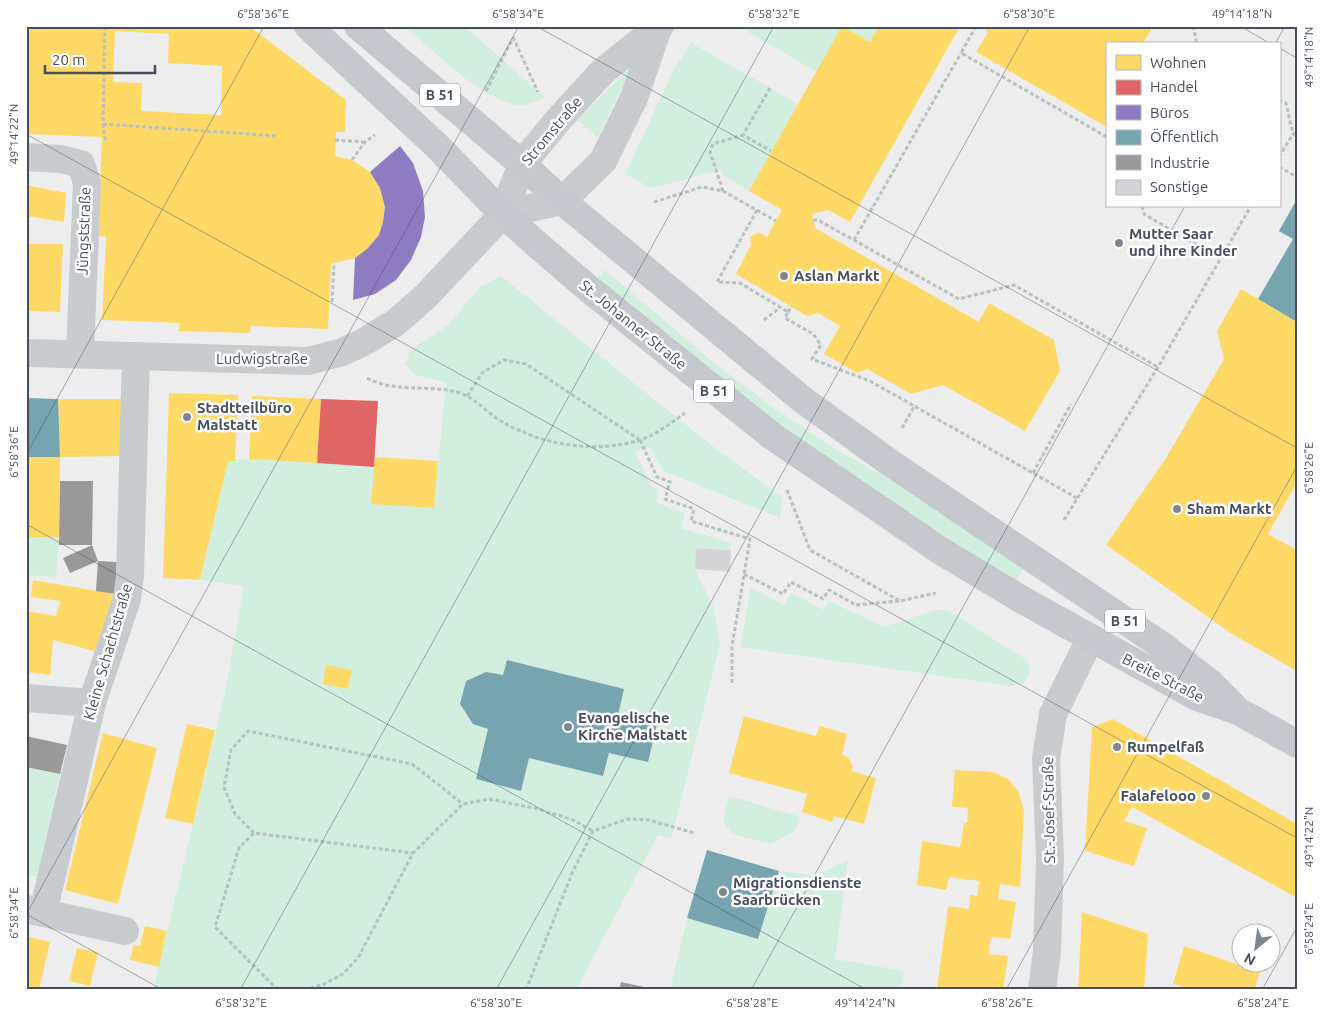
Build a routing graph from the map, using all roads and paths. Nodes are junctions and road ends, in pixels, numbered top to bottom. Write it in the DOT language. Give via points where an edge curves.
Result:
graph roads {
  1 [pos="105,26"];
  2 [pos="308,26"];
  3 [pos="358,26"];
  4 [pos="976,26"];
  5 [pos="1193,26"];
  6 [pos="659,29"];
  7 [pos="1197,42"];
  8 [pos="961,53"];
  9 [pos="770,88"];
  10 [pos="539,96"];
  11 [pos="483,97"];
  12 [pos="1280,100"];
  13 [pos="103,124"];
  14 [pos="378,133"];
  15 [pos="1296,134"];
  16 [pos="743,135"];
  17 [pos="277,136"];
  18 [pos="1106,136"];
  19 [pos="106,137"];
  20 [pos="335,140"];
  21 [pos="365,142"];
  22 [pos="771,151"];
  23 [pos="1280,156"];
  24 [pos="26,157"];
  25 [pos="352,160"];
  26 [pos="522,164"];
  27 [pos="1280,168"];
  28 [pos="1297,177"];
  29 [pos="723,191"];
  30 [pos="562,201"];
  31 [pos="654,202"];
  32 [pos="1142,208"];
  33 [pos="1250,208"];
  34 [pos="757,210"];
  35 [pos="503,214"];
  36 [pos="813,220"];
  37 [pos="776,221"];
  38 [pos="854,240"];
  39 [pos="1221,259"];
  40 [pos="334,264"];
  41 [pos="743,279"];
  42 [pos="740,283"];
  43 [pos="332,302"];
  44 [pos="792,306"];
  45 [pos="781,307"];
  46 [pos="788,312"];
  47 [pos="764,320"];
  48 [pos="26,353"];
  49 [pos="80,354"];
  50 [pos="136,356"];
  51 [pos="1158,367"];
  52 [pos="359,373"];
  53 [pos="467,396"];
  54 [pos="1072,404"];
  55 [pos="915,406"];
  56 [pos="685,413"];
  57 [pos="902,428"];
  58 [pos="640,440"];
  59 [pos="1033,473"];
  60 [pos="787,490"];
  61 [pos="1077,498"];
  62 [pos="1064,520"];
  63 [pos="744,574"];
  64 [pos="936,593"];
  65 [pos="1019,598"];
  66 [pos="900,601"];
  67 [pos="1109,610"];
  68 [pos="1090,639"];
  69 [pos="732,685"];
  70 [pos="26,698"];
  71 [pos="92,703"];
  72 [pos="1238,711"];
  73 [pos="1297,744"];
  74 [pos="463,804"];
  75 [pos="593,831"];
  76 [pos="254,833"];
  77 [pos="694,833"];
  78 [pos="413,853"];
  79 [pos="35,911"];
  80 [pos="124,931"];
  81 [pos="278,990"];
  82 [pos="304,990"];
  83 [pos="526,990"];
  84 [pos="1042,990"];
  1 -- 13 [label="path"];
  2 -- 35 [label="main road, St. Johanner Straße / B 51" via="437,146"];
  3 -- 26 [label="main road, B 51"];
  4 -- 8 [label="path"];
  5 -- 7 [label="path"];
  6 -- 26 [label="street, Stromstraße" via="603,71"];
  6 -- 30 [label="street, Stromstraße" via="634,98 609,150"];
  8 -- 18 [label="path"];
  8 -- 38 [label="path"];
  9 -- 16 [label="path"];
  10 -- 11 [label="path" via="513,37"];
  12 -- 15 [label="path" via="1286,103"];
  13 -- 17 [label="path"];
  13 -- 19 [label="path"];
  14 -- 21 [label="path"];
  15 -- 23 [label="path"];
  16 -- 22 [label="path"];
  16 -- 29 [label="path" via="713,144 710,152"];
  20 -- 21 [label="path"];
  21 -- 25 [label="path"];
  24 -- 49 [label="street, Jüngststraße" via="81,164 87,183"];
  26 -- 30 [label="main road, B 51"];
  26 -- 35 [label="street, Stromstraße"];
  27 -- 28 [label="path"];
  29 -- 31 [label="path" via="702,187"];
  29 -- 34 [label="path"];
  30 -- 35 [label="street"];
  30 -- 67 [label="main road, Breite Straße / B 51" via="803,400"];
  32 -- 39 [label="path" via="1144,214"];
  33 -- 39 [label="path"];
  34 -- 37 [label="path"];
  34 -- 42 [label="path" via="717,282"];
  35 -- 50 [label="street, Ludwigstraße" via="455,267 395,322 362,344 342,352 308,360"];
  35 -- 65 [label="main road, St. Johanner Straße / B 51" via="588,289 772,436 941,551"];
  36 -- 38 [label="path"];
  38 -- 51 [label="path" via="959,299 1014,284"];
  39 -- 51 [label="path"];
  40 -- 43 [label="path"];
  41 -- 42 [label="path"];
  42 -- 45 [label="path"];
  44 -- 46 [label="path"];
  45 -- 46 [label="path"];
  45 -- 47 [label="path"];
  46 -- 55 [label="path" via="784,318 813,334 821,345 812,359 870,381"];
  48 -- 49 [label="street, Ludwigstraße"];
  49 -- 50 [label="street, Ludwigstraße"];
  50 -- 71 [label="street, Kleine Schachtstraße" via="130,576 127,598"];
  51 -- 61 [label="path"];
  52 -- 53 [label="path" via="382,386"];
  53 -- 58 [label="path" via="503,423 534,437 582,447"];
  53 -- 58 [label="path" via="483,372 504,360 526,364"];
  54 -- 59 [label="path"];
  55 -- 57 [label="path"];
  55 -- 59 [label="path"];
  56 -- 58 [label="path"];
  58 -- 63 [label="path" via="657,477 670,482 665,499 694,509 691,521 750,538"];
  59 -- 61 [label="path"];
  60 -- 66 [label="path" via="810,550"];
  61 -- 62 [label="path"];
  63 -- 66 [label="path" via="783,594 791,582 823,599 828,590 856,605"];
  63 -- 69 [label="path" via="732,646"];
  64 -- 66 [label="path"];
  65 -- 68 [label="main road, Breite Straße / B 51"];
  67 -- 68 [label="main road"];
  67 -- 72 [label="main road, Breite Straße / B 51" via="1209,682"];
  68 -- 72 [label="main road, Breite Straße / B 51" via="1197,697"];
  68 -- 84 [label="street, St.-Josef-Straße" via="1053,714 1046,758 1050,859 1047,952"];
  70 -- 71 [label="street"];
  71 -- 79 [label="street, Kleine Schachtstraße"];
  72 -- 73 [label="main road, Breite Straße / B 51"];
  74 -- 75 [label="path" via="489,799 538,809 573,820"];
  74 -- 76 [label="path" via="412,764 248,731 231,750 224,787 235,814"];
  74 -- 78 [label="path"];
  75 -- 77 [label="path" via="627,820 649,820"];
  75 -- 83 [label="path" via="573,871"];
  76 -- 78 [label="path"];
  76 -- 81 [label="path" via="238,848 215,927"];
  78 -- 82 [label="path" via="358,958 343,974"];
  79 -- 80 [label="street"];
}
